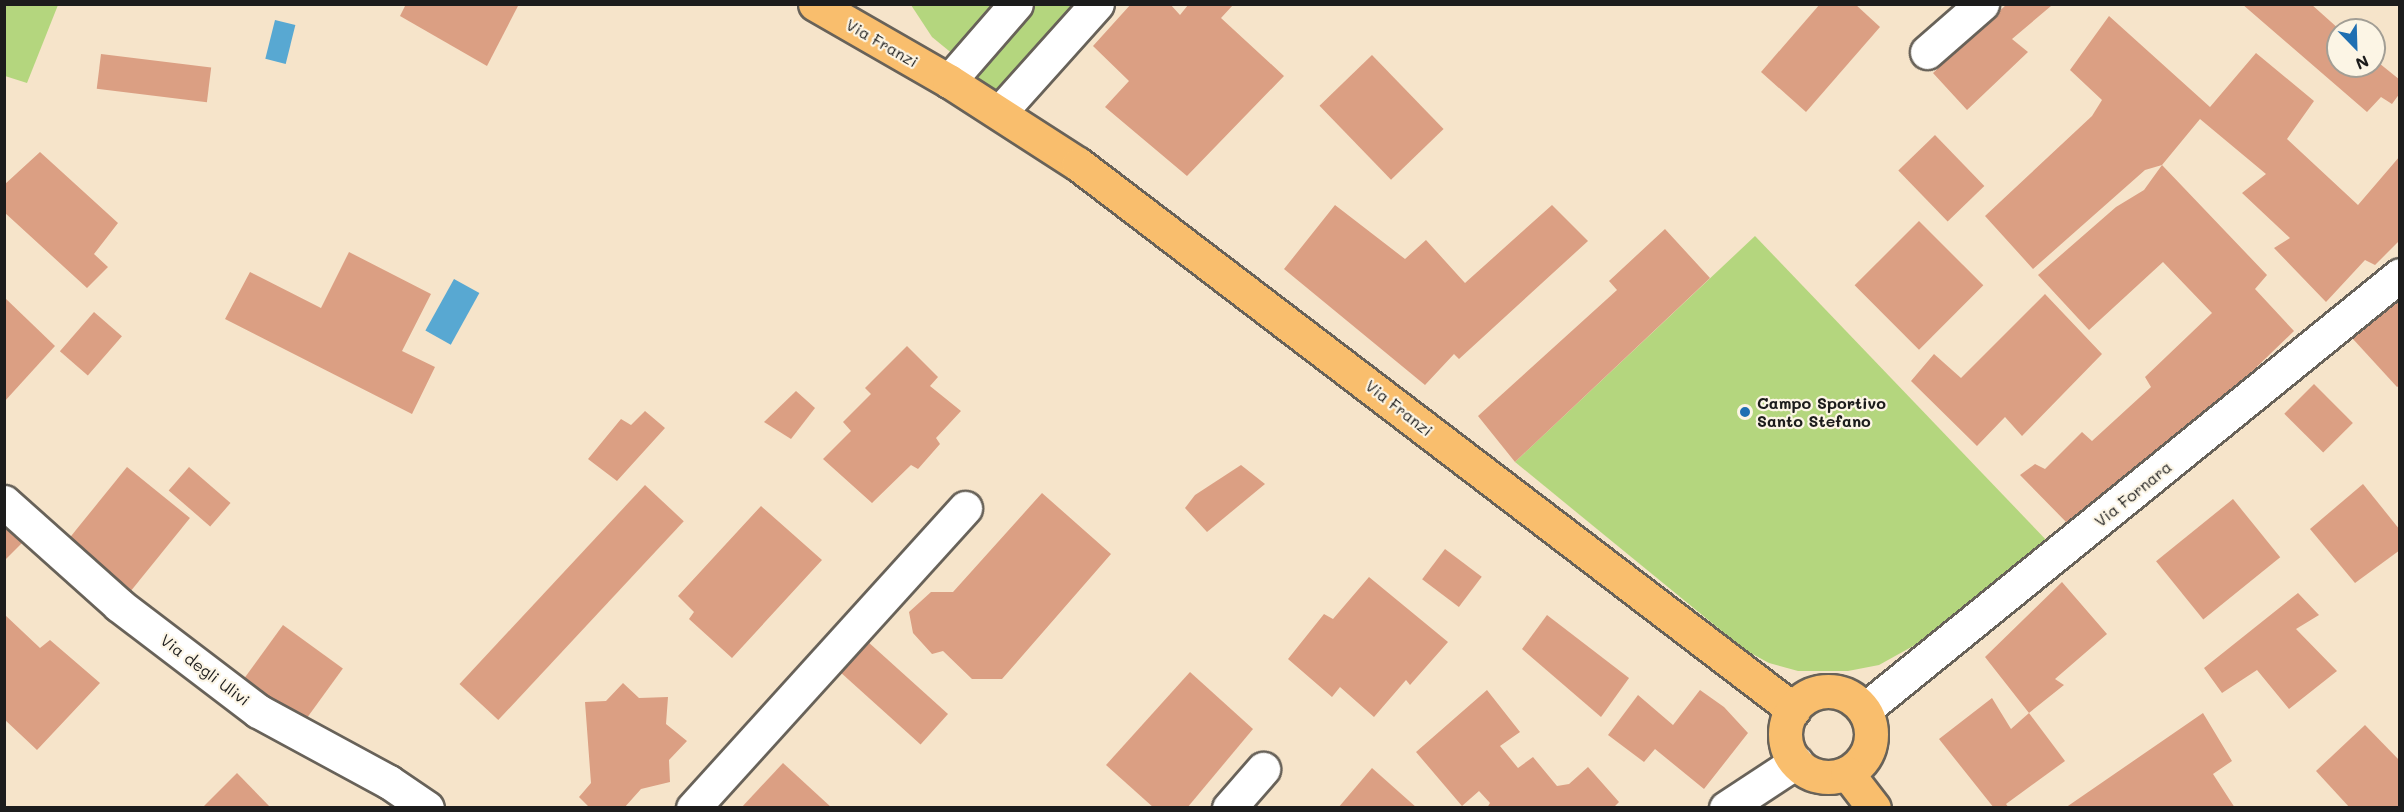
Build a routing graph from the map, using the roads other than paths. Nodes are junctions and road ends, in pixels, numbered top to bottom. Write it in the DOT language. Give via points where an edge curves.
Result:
graph roads {
  1 [pos="816,4"];
  2 [pos="1016,4"];
  3 [pos="1097,4"];
  4 [pos="1982,4"];
  5 [pos="1927,52"];
  6 [pos="949,81"];
  7 [pos="1000,112"];
  8 [pos="2400,274"];
  9 [pos="4,502"];
  10 [pos="965,508"];
  11 [pos="1794,710"];
  12 [pos="1864,710"];
  13 [pos="1796,762"];
  14 [pos="1263,769"];
  15 [pos="1847,773"];
  16 [pos="427,807"];
  17 [pos="693,807"];
  18 [pos="1229,807"];
  19 [pos="1726,807"];
  20 [pos="1874,807"];
  1 -- 6 [label="main road, Via Franzi"];
  2 -- 6 [label="street"];
  3 -- 7 [label="street"];
  4 -- 5 [label="street"];
  6 -- 7 [label="main road, Via Franzi"];
  7 -- 11 [label="main road, Via Franzi" via="1088,171"];
  8 -- 12 [label="street, Via Fornara"];
  9 -- 16 [label="street, Via degli Ulivi" via="118,605 258,711"];
  10 -- 17 [label="street"];
  11 -- 12 [label="main road" via="1815,693 1828,691 1842,693"];
  11 -- 13 [label="main road" via="1785,736"];
  12 -- 15 [label="main road" via="1870,723 1867,752"];
  13 -- 15 [label="main road" via="1819,776"];
  13 -- 19 [label="street"];
  14 -- 18 [label="street"];
  15 -- 20 [label="main road"];
}
